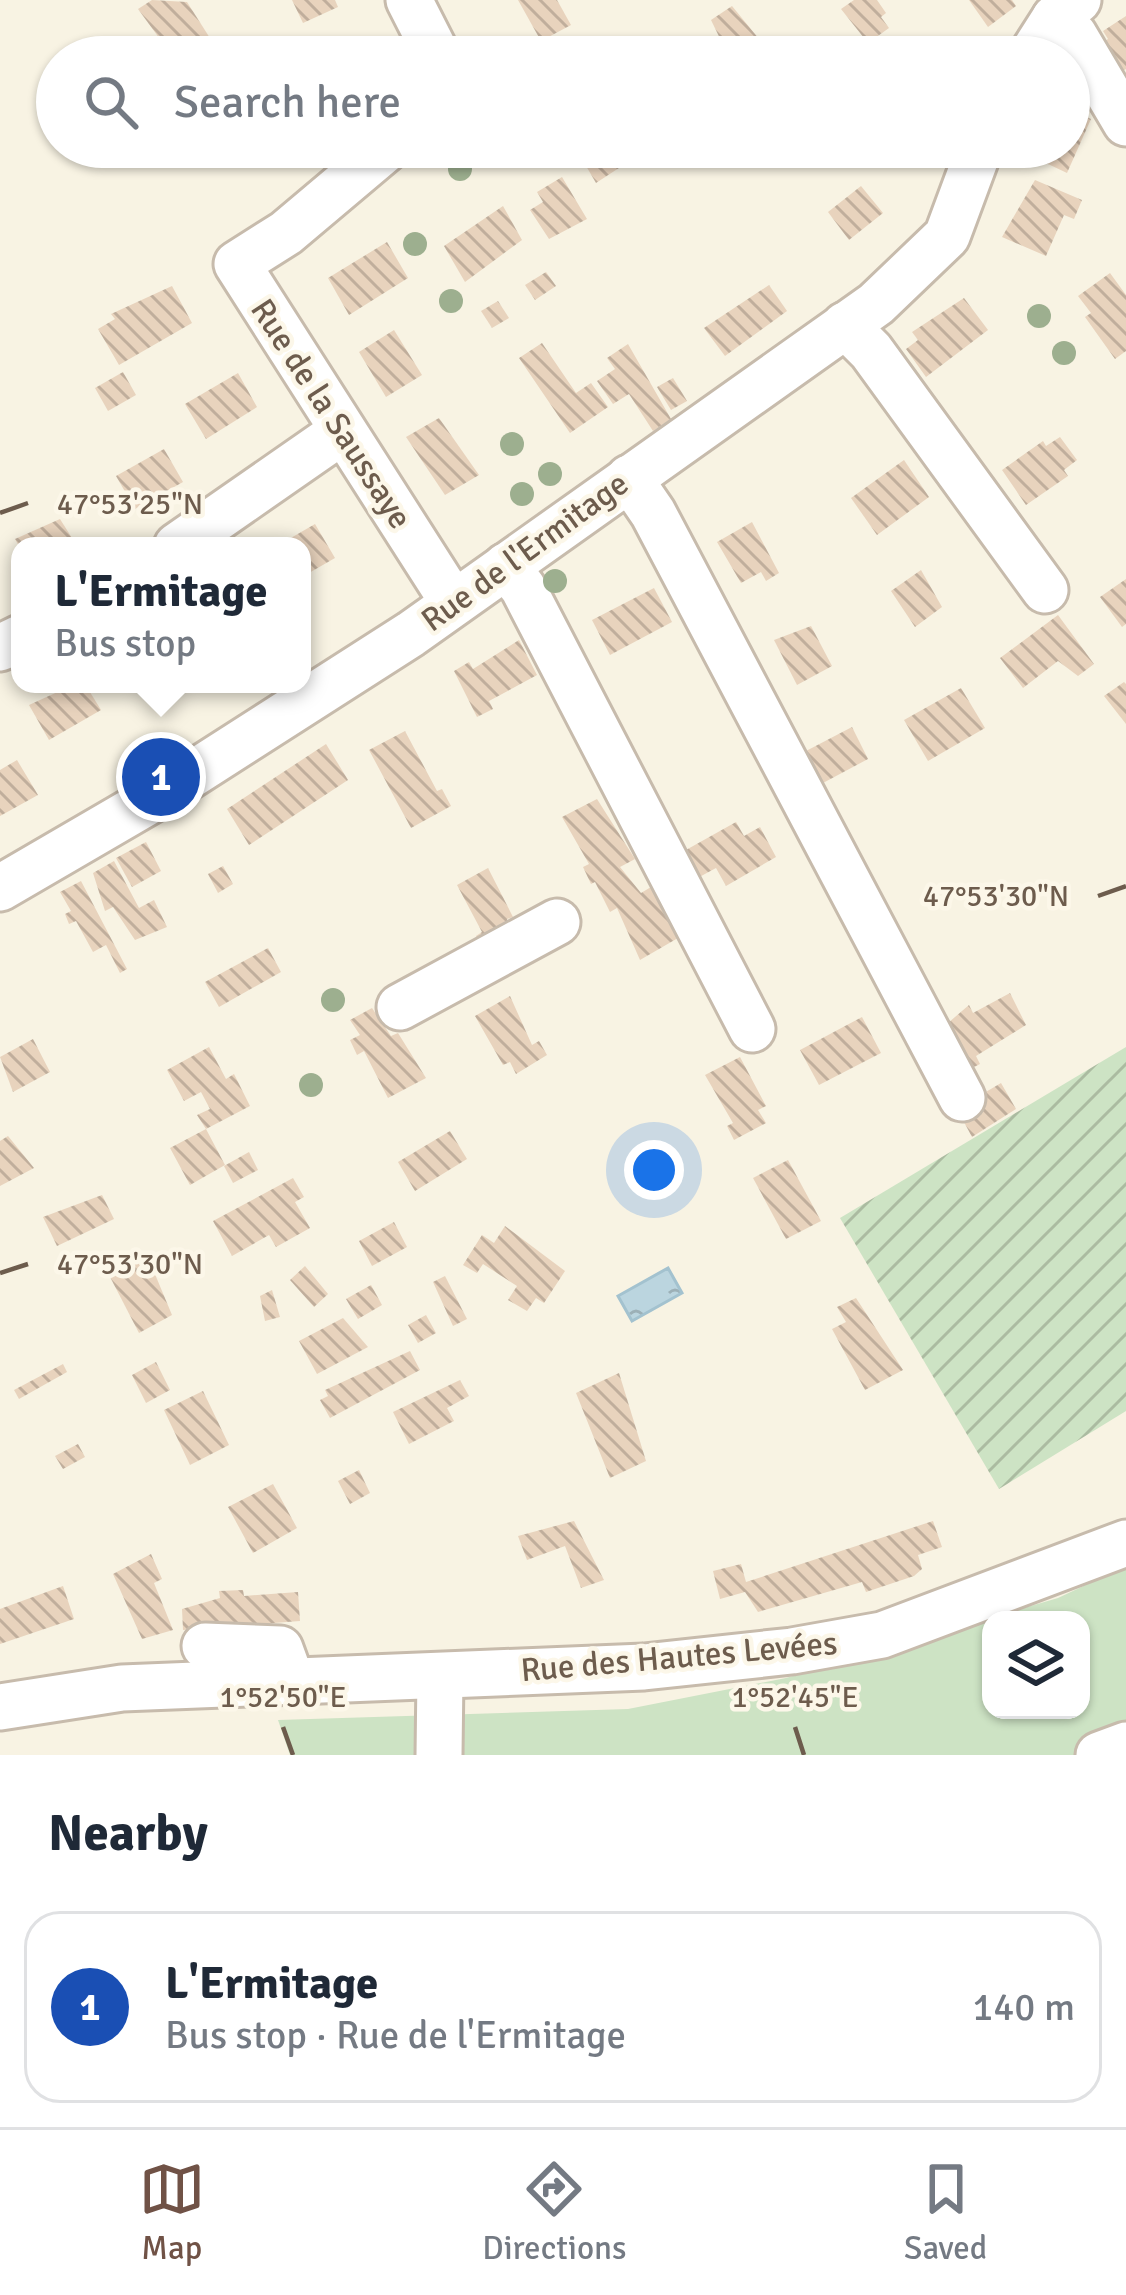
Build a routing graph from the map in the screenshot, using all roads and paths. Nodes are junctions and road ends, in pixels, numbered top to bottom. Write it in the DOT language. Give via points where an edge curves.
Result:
graph roads {
  1 [pos="409,0"];
  2 [pos="1067,9"];
  3 [pos="427,36"];
  4 [pos="1046,36"];
  5 [pos="1090,61"];
  6 [pos="1126,123"];
  7 [pos="363,168"];
  8 [pos="972,168"];
  9 [pos="845,326"];
  10 [pos="341,432"];
  11 [pos="629,478"];
  12 [pos="190,537"];
  13 [pos="506,566"];
  14 [pos="1045,590"];
  15 [pos="453,602"];
  16 [pos="0,888"];
  17 [pos="557,922"];
  18 [pos="400,1006"];
  19 [pos="752,1029"];
  20 [pos="962,1098"];
  21 [pos="1126,1543"];
  22 [pos="205,1646"];
  23 [pos="440,1676"];
  24 [pos="292,1682"];
  25 [pos="0,1707"];
  26 [pos="1126,1745"];
  27 [pos="439,1755"];
  28 [pos="1099,1755"];
  1 -- 3 [label="street"];
  2 -- 4 [label="street"];
  5 -- 6 [label="street"];
  7 -- 10 [label="street, Rue de la Saussaye" via="237,264"];
  8 -- 9 [label="street, Rue de l'Ermitage" via="947,236"];
  9 -- 11 [label="street, Rue de l'Ermitage"];
  9 -- 14 [label="street"];
  10 -- 12 [label="street"];
  10 -- 15 [label="street, Rue de la Saussaye"];
  11 -- 13 [label="street, Rue de l'Ermitage"];
  11 -- 20 [label="street"];
  13 -- 15 [label="street, Rue de l'Ermitage"];
  13 -- 19 [label="street"];
  15 -- 16 [label="street, Rue de l'Ermitage" via="158,796"];
  17 -- 18 [label="street"];
  21 -- 23 [label="street, Rue des Hautes Levées" via="882,1635 644,1667"];
  22 -- 24 [label="street" via="280,1649"];
  23 -- 24 [label="street, Rue des Hautes Levées"];
  23 -- 27 [label="street"];
  24 -- 25 [label="street, Rue des Hautes Levées" via="122,1688"];
  26 -- 28 [label="street"];
}
